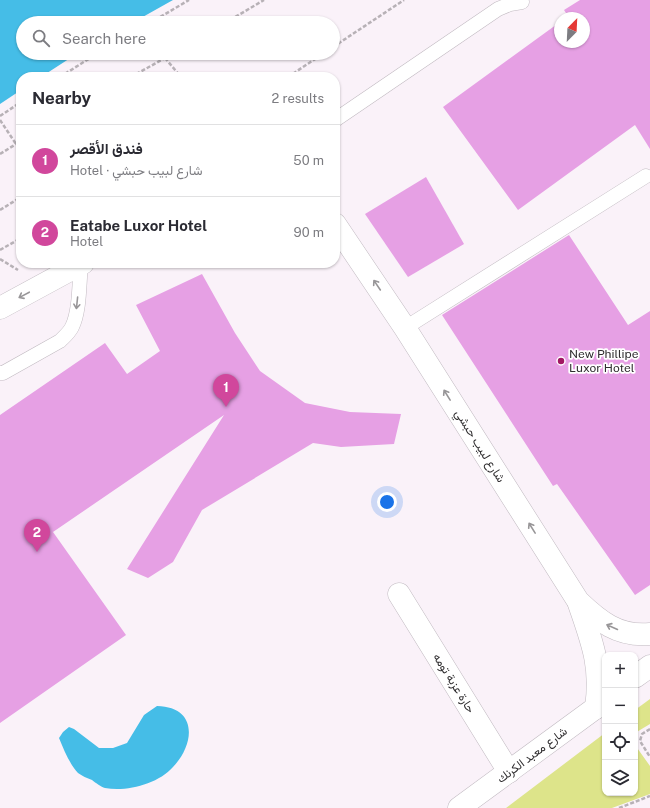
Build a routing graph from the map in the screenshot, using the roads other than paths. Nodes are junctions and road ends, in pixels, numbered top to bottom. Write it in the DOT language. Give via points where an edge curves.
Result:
graph roads {
  1 [pos="522,2"];
  2 [pos="340,117"];
  3 [pos="646,176"];
  4 [pos="340,231"];
  5 [pos="75,268"];
  6 [pos="81,268"];
  7 [pos="0,308"];
  8 [pos="405,328"];
  9 [pos="0,373"];
  10 [pos="399,594"];
  11 [pos="578,601"];
  12 [pos="650,634"];
  13 [pos="650,666"];
  14 [pos="638,675"];
  15 [pos="600,704"];
  16 [pos="509,772"];
  17 [pos="460,808"];
  1 -- 2 [label="lane" via="498,9"];
  3 -- 8 [label="lane"];
  8 -- 4 [label="main road, شارع لبيب حبشي, one-way"];
  5 -- 7 [label="main road, one-way"];
  6 -- 9 [label="lane, one-way" via="75,318 66,335 60,341"];
  11 -- 8 [label="main road, شارع لبيب حبشي, one-way"];
  10 -- 16 [label="main road, حارة عزبة تومه"];
  12 -- 11 [label="main road, شارع لبيب حبشي, one-way" via="630,634 613,628 597,619"];
  11 -- 15 [label="main road" via="596,659"];
  13 -- 14 [label="main road"];
  15 -- 16 [label="main road, شارع معبد الكرنك"];
  16 -- 17 [label="main road, شارع معبد الكرنك"];
}
